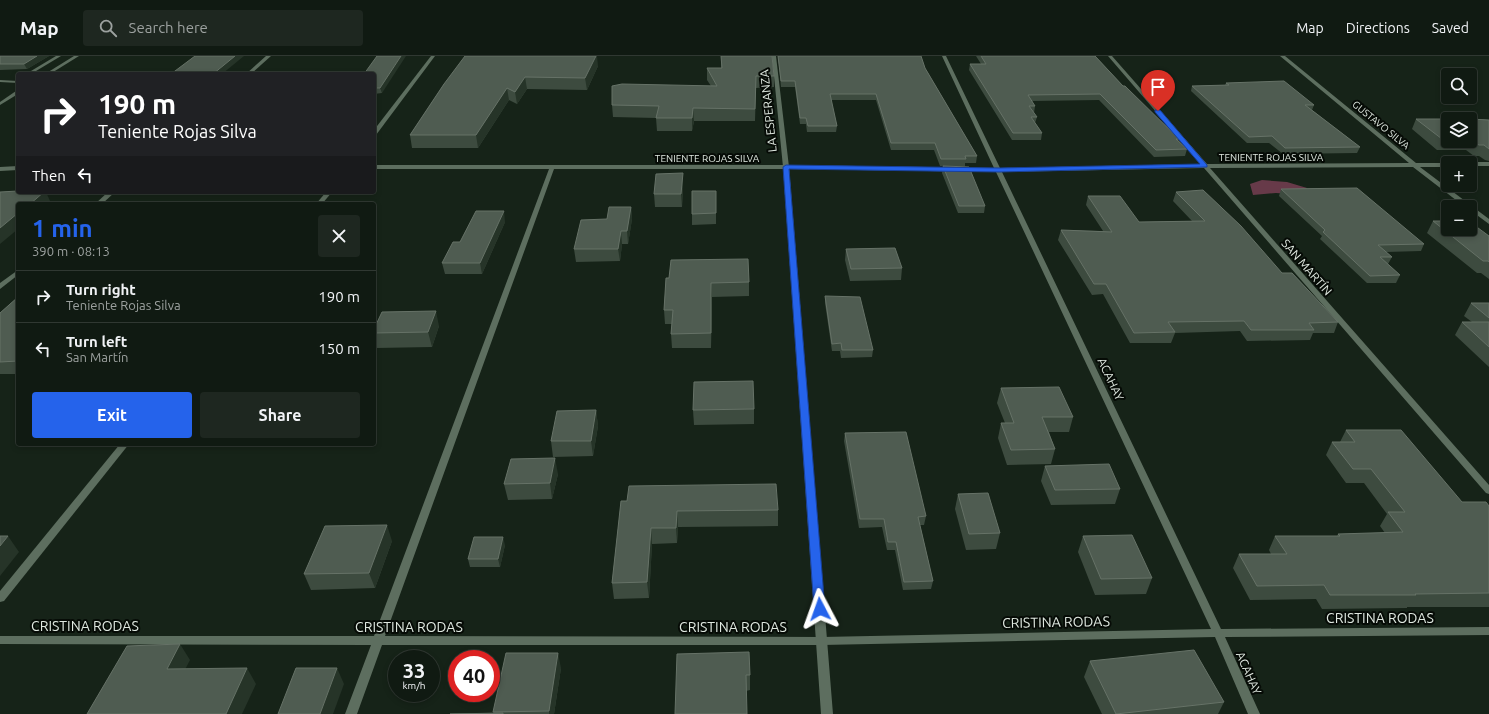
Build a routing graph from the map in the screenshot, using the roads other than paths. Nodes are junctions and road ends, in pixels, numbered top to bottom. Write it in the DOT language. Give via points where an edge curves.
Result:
graph roads {
  1 [pos="59,56"];
  2 [pos="77,56"];
  3 [pos="269,56"];
  4 [pos="434,56"];
  5 [pos="774,56"];
  6 [pos="944,56"];
  7 [pos="1110,56"];
  8 [pos="1282,56"];
  9 [pos="31,72"];
  10 [pos="50,72"];
  11 [pos="250,72"];
  12 [pos="0,81"];
  13 [pos="16,81"];
  14 [pos="16,93"];
  15 [pos="0,104"];
  16 [pos="376,131"];
  17 [pos="1441,164"];
  18 [pos="1477,164"];
  19 [pos="1489,164"];
  20 [pos="1414,165"];
  21 [pos="1205,166"];
  22 [pos="376,167"];
  23 [pos="552,167"];
  24 [pos="786,167"];
  25 [pos="16,168"];
  26 [pos="0,169"];
  27 [pos="999,170"];
  28 [pos="110,194"];
  29 [pos="327,194"];
  30 [pos="1461,200"];
  31 [pos="100,202"];
  32 [pos="321,202"];
  33 [pos="1477,213"];
  34 [pos="1489,222"];
  35 [pos="16,274"];
  36 [pos="0,287"];
  37 [pos="123,446"];
  38 [pos="1489,491"];
  39 [pos="0,598"];
  40 [pos="1489,631"];
  41 [pos="1218,633"];
  42 [pos="0,640"];
  43 [pos="379,641"];
  44 [pos="822,641"];
  45 [pos="351,714"];
  46 [pos="827,714"];
  47 [pos="1254,714"];
  1 -- 9 [label="street"];
  2 -- 10 [label="street"];
  3 -- 11 [label="street"];
  4 -- 16 [label="street"];
  5 -- 24 [label="street, LA ESPERANZA"];
  6 -- 27 [label="street, ACAHAY"];
  7 -- 21 [label="street, SAN MARTÍN"];
  8 -- 20 [label="street, GUSTAVO SILVA"];
  12 -- 13 [label="street"];
  14 -- 15 [label="street"];
  17 -- 20 [label="street, TENIENTE ROJAS SILVA"];
  18 -- 19 [label="street"];
  20 -- 21 [label="street, TENIENTE ROJAS SILVA"];
  20 -- 30 [label="street, GUSTAVO SILVA"];
  21 -- 27 [label="street, TENIENTE ROJAS SILVA"];
  21 -- 38 [label="street, SAN MARTÍN"];
  22 -- 23 [label="street, TENIENTE ROJAS SILVA"];
  23 -- 24 [label="street, TENIENTE ROJAS SILVA"];
  23 -- 43 [label="street"];
  24 -- 27 [label="street, TENIENTE ROJAS SILVA"];
  24 -- 44 [label="street, LA ESPERANZA"];
  25 -- 26 [label="street"];
  27 -- 41 [label="street, ACAHAY"];
  28 -- 31 [label="street"];
  29 -- 32 [label="street"];
  33 -- 34 [label="street, GUSTAVO SILVA"];
  35 -- 36 [label="street"];
  37 -- 39 [label="street"];
  40 -- 41 [label="street, CRISTINA RODAS"];
  41 -- 44 [label="street, CRISTINA RODAS"];
  41 -- 47 [label="street, ACAHAY"];
  42 -- 43 [label="street, CRISTINA RODAS"];
  43 -- 44 [label="street, CRISTINA RODAS"];
  43 -- 45 [label="street"];
  44 -- 46 [label="street, LA ESPERANZA"];
}
